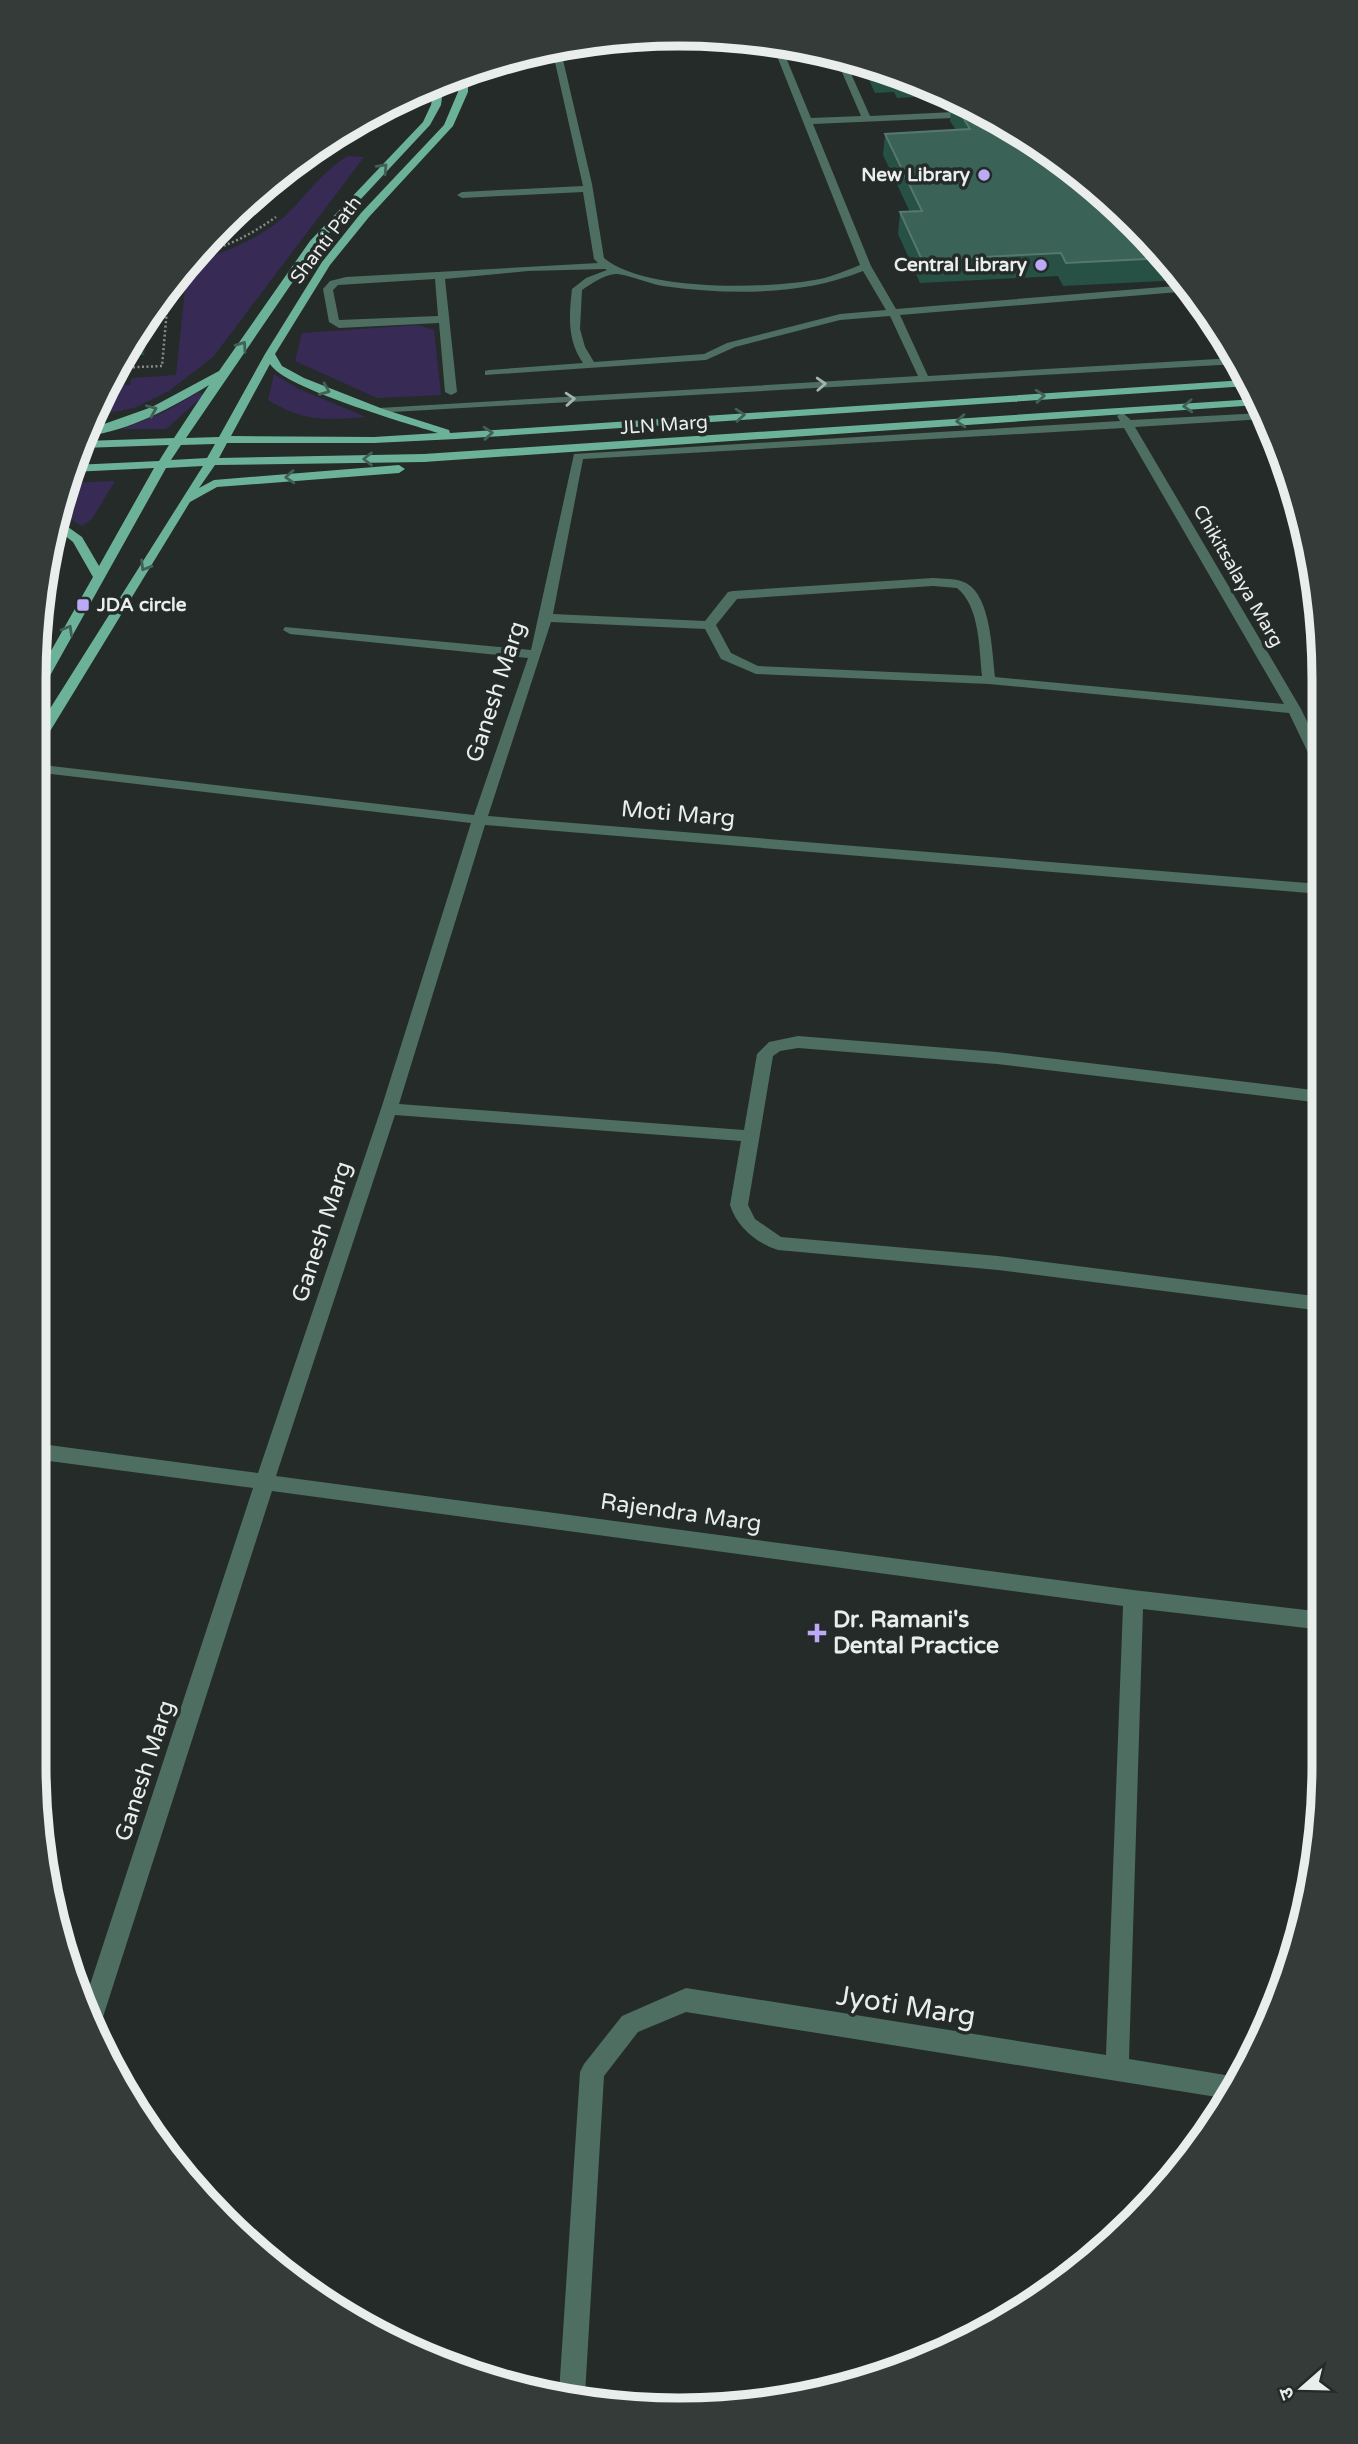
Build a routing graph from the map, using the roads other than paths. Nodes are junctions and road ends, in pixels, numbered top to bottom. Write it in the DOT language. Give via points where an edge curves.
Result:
graph roads {
  1 [pos="780,54"];
  2 [pos="558,57"];
  3 [pos="844,67"];
  4 [pos="464,83"];
  5 [pos="438,94"];
  6 [pos="967,115"];
  7 [pos="867,119"];
  8 [pos="808,121"];
  9 [pos="587,189"];
  10 [pos="462,195"];
  11 [pos="866,266"];
  12 [pos="611,269"];
  13 [pos="440,276"];
  14 [pos="1179,289"];
  15 [pos="894,314"];
  16 [pos="444,319"];
  17 [pos="270,354"];
  18 [pos="706,357"];
  19 [pos="1228,361"];
  20 [pos="591,366"];
  21 [pos="708,370"];
  22 [pos="224,371"];
  23 [pos="489,373"];
  24 [pos="924,378"];
  25 [pos="1239,384"];
  26 [pos="451,392"];
  27 [pos="1249,402"];
  28 [pos="1119,410"];
  29 [pos="379,411"];
  30 [pos="1255,417"];
  31 [pos="1127,425"];
  32 [pos="97,431"];
  33 [pos="456,436"];
  34 [pos="224,439"];
  35 [pos="176,443"];
  36 [pos="91,445"];
  37 [pos="582,452"];
  38 [pos="211,462"];
  39 [pos="162,465"];
  40 [pos="82,469"];
  41 [pos="180,508"];
  42 [pos="64,529"];
  43 [pos="99,577"];
  44 [pos="546,618"];
  45 [pos="709,625"];
  46 [pos="290,631"];
  47 [pos="536,654"];
  48 [pos="46,666"];
  49 [pos="989,680"];
  50 [pos="1294,709"];
  51 [pos="46,726"];
  52 [pos="1312,746"];
  53 [pos="46,769"];
  54 [pos="479,820"];
  55 [pos="1312,888"];
  56 [pos="1312,1096"];
  57 [pos="389,1109"];
  58 [pos="749,1136"];
  59 [pos="1312,1303"];
  60 [pos="46,1453"];
  61 [pos="265,1481"];
  62 [pos="1133,1599"];
  63 [pos="1312,1620"];
  64 [pos="94,2007"];
  65 [pos="1117,2070"];
  66 [pos="1225,2086"];
  67 [pos="572,2389"];
  1 -- 8 [label="street"];
  2 -- 9 [label="street"];
  3 -- 7 [label="street"];
  4 -- 17 [label="main road, Shanti Path" via="449,126 326,264"];
  22 -- 5 [label="main road, one-way" via="314,243 427,123"];
  6 -- 7 [label="street"];
  7 -- 8 [label="street"];
  8 -- 11 [label="street"];
  9 -- 10 [label="street"];
  9 -- 12 [label="street" via="599,259"];
  11 -- 12 [label="street" via="818,283 776,287 648,280"];
  11 -- 15 [label="street"];
  12 -- 13 [label="street" via="528,268"];
  12 -- 20 [label="street" via="577,289 573,326 579,351"];
  13 -- 16 [label="street"];
  13 -- 16 [label="street" via="346,280 328,289 334,322 339,325"];
  14 -- 15 [label="street"];
  15 -- 18 [label="street" via="840,317 731,345"];
  15 -- 24 [label="street"];
  16 -- 26 [label="street"];
  17 -- 29 [label="main road, one-way" via="278,368 300,380"];
  17 -- 34 [label="main road, Shanti Path"];
  18 -- 20 [label="street"];
  18 -- 21 [label="street"];
  19 -- 24 [label="street"];
  20 -- 23 [label="street"];
  32 -- 22 [label="main road, one-way" via="160,408"];
  22 -- 35 [label="main road"];
  29 -- 24 [label="street, one-way" via="712,386"];
  33 -- 25 [label="main road, JLN Marg, one-way"];
  27 -- 28 [label="main road, JLN Marg, one-way"];
  28 -- 31 [label="street, Chikitsalaya Marg"];
  28 -- 37 [label="main road, JLN Marg, one-way"];
  29 -- 33 [label="main road"];
  30 -- 31 [label="street"];
  31 -- 37 [label="street"];
  31 -- 50 [label="street, Chikitsalaya Marg"];
  33 -- 34 [label="main road, JLN Marg"];
  34 -- 35 [label="main road, JLN Marg"];
  34 -- 38 [label="main road, Shanti Path"];
  35 -- 36 [label="main road, JLN Marg"];
  35 -- 39 [label="main road"];
  37 -- 38 [label="main road, JLN Marg, one-way"];
  37 -- 41 [label="main road, one-way" via="234,482 208,488"];
  37 -- 44 [label="street, Ganesh Marg"];
  38 -- 39 [label="main road, JLN Marg"];
  38 -- 41 [label="main road, Shanti Path"];
  39 -- 40 [label="main road, JLN Marg"];
  39 -- 43 [label="main road"];
  41 -- 51 [label="main road, Shanti Path, one-way"];
  42 -- 43 [label="main road" via="78,540"];
  48 -- 43 [label="main road, one-way"];
  44 -- 45 [label="street"];
  44 -- 47 [label="street, Ganesh Marg"];
  45 -- 49 [label="street" via="726,656 756,670"];
  45 -- 49 [label="street" via="733,595 933,582 961,585 971,594 979,615"];
  46 -- 47 [label="street"];
  47 -- 54 [label="street, Ganesh Marg"];
  49 -- 50 [label="street"];
  50 -- 52 [label="street, Chikitsalaya Marg"];
  53 -- 54 [label="street, Moti Marg"];
  54 -- 55 [label="street, Moti Marg"];
  54 -- 57 [label="street, Ganesh Marg"];
  56 -- 58 [label="street" via="997,1058 798,1042 775,1046 765,1054"];
  57 -- 58 [label="street"];
  57 -- 61 [label="street, Ganesh Marg"];
  58 -- 59 [label="street" via="741,1217 778,1242 998,1263"];
  60 -- 61 [label="street, Rajendra Marg"];
  61 -- 62 [label="street, Rajendra Marg"];
  61 -- 64 [label="street, Ganesh Marg"];
  62 -- 63 [label="street, Rajendra Marg"];
  62 -- 65 [label="street"];
  65 -- 66 [label="street, Jyoti Marg"];
  65 -- 67 [label="street, Jyoti Marg" via="686,2000 630,2024 592,2072"];
}
